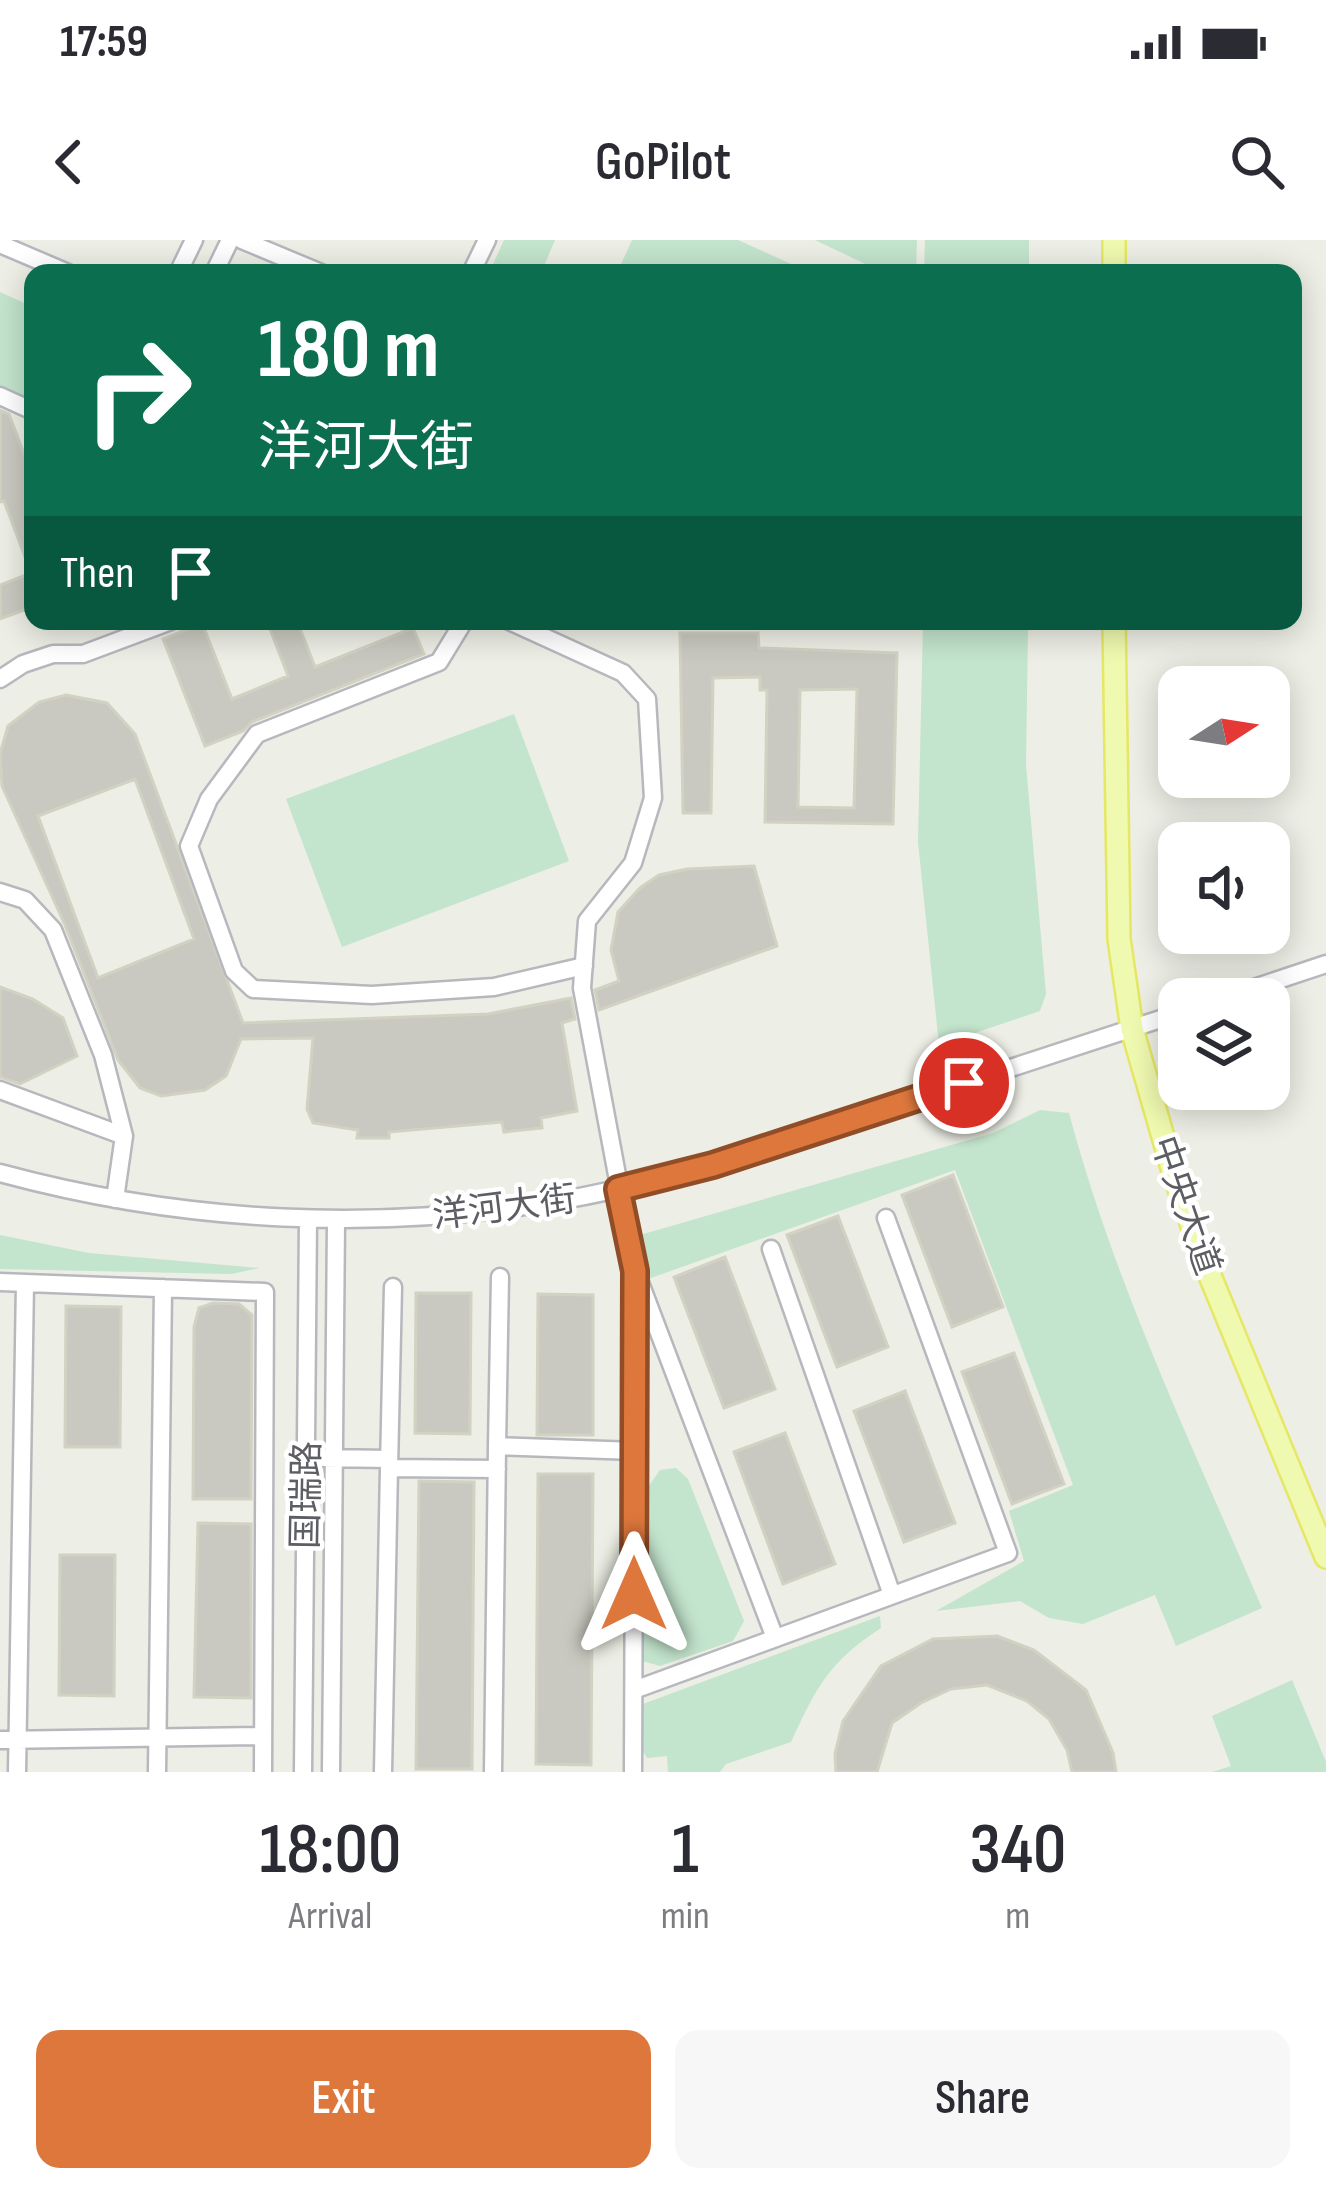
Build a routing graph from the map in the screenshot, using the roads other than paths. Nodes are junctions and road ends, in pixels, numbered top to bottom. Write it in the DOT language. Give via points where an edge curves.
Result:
graph roads {
  1 [pos="242,240"];
  2 [pos="0,244"];
  3 [pos="47,264"];
  4 [pos="299,264"];
  5 [pos="147,630"];
  6 [pos="459,630"];
  7 [pos="529,630"];
  8 [pos="1114,630"];
  9 [pos="0,680"];
  10 [pos="0,892"];
  11 [pos="1326,964"];
  12 [pos="584,967"];
  13 [pos="1284,978"];
  14 [pos="1158,1020"];
  15 [pos="1132,1029"];
  16 [pos="0,1090"];
  17 [pos="124,1136"];
  18 [pos="0,1173"];
  19 [pos="618,1189"];
  20 [pos="115,1198"];
  21 [pos="886,1218"];
  22 [pos="308,1219"];
  23 [pos="336,1221"];
  24 [pos="771,1249"];
  25 [pos="635,1271"];
  26 [pos="500,1277"];
  27 [pos="0,1282"];
  28 [pos="25,1282"];
  29 [pos="393,1287"];
  30 [pos="163,1288"];
  31 [pos="497,1446"];
  32 [pos="635,1451"];
  33 [pos="306,1458"];
  34 [pos="334,1458"];
  35 [pos="389,1464"];
  36 [pos="496,1469"];
  37 [pos="1326,1557"];
  38 [pos="892,1595"];
  39 [pos="775,1638"];
  40 [pos="634,1690"];
  41 [pos="263,1736"];
  42 [pos="157,1738"];
  43 [pos="9,1740"];
  44 [pos="16,1772"];
  45 [pos="157,1772"];
  46 [pos="263,1772"];
  47 [pos="303,1772"];
  48 [pos="331,1772"];
  49 [pos="383,1772"];
  50 [pos="493,1772"];
  51 [pos="633,1772"];
  1 -- 4 [label="street"];
  2 -- 3 [label="street"];
  5 -- 9 [label="street" via="83,654 23,664"];
  6 -- 12 [label="street" via="439,662 256,734 209,799 189,845 234,971 253,989 372,995 494,987"];
  7 -- 12 [label="street" via="622,673 647,699 652,798 633,863 587,921"];
  8 -- 15 [label="main road, 中央大道" via="1119,939"];
  10 -- 17 [label="street" via="25,900 53,930 103,1055"];
  11 -- 13 [label="street"];
  12 -- 19 [label="street"];
  14 -- 15 [label="street, 洋河大街"];
  15 -- 19 [label="street, 洋河大街"];
  15 -- 37 [label="main road, 中央大道" via="1208,1271"];
  16 -- 17 [label="street"];
  17 -- 20 [label="street"];
  18 -- 20 [label="street, 洋河大街"];
  19 -- 23 [label="street, 洋河大街" via="500,1209"];
  19 -- 25 [label="street"];
  20 -- 22 [label="street, 洋河大街"];
  21 -- 38 [label="street" via="1008,1553"];
  22 -- 23 [label="street, 洋河大街"];
  22 -- 33 [label="street, 国瑞路"];
  23 -- 34 [label="street, 国瑞路"];
  24 -- 38 [label="street"];
  25 -- 32 [label="street"];
  25 -- 39 [label="street"];
  26 -- 31 [label="street"];
  27 -- 28 [label="street"];
  28 -- 30 [label="street"];
  28 -- 43 [label="street"];
  29 -- 35 [label="street"];
  30 -- 41 [label="street" via="265,1292"];
  30 -- 42 [label="street"];
  31 -- 32 [label="street"];
  31 -- 36 [label="street"];
  32 -- 40 [label="street"];
  33 -- 34 [label="street"];
  33 -- 47 [label="street, 国瑞路"];
  34 -- 35 [label="street"];
  34 -- 48 [label="street, 国瑞路"];
  35 -- 36 [label="street"];
  35 -- 49 [label="street"];
  36 -- 50 [label="street"];
  38 -- 39 [label="street"];
  39 -- 40 [label="street"];
  40 -- 51 [label="street"];
  41 -- 42 [label="street"];
  41 -- 46 [label="street"];
  42 -- 43 [label="street"];
  42 -- 45 [label="street"];
  43 -- 44 [label="street"];
}
